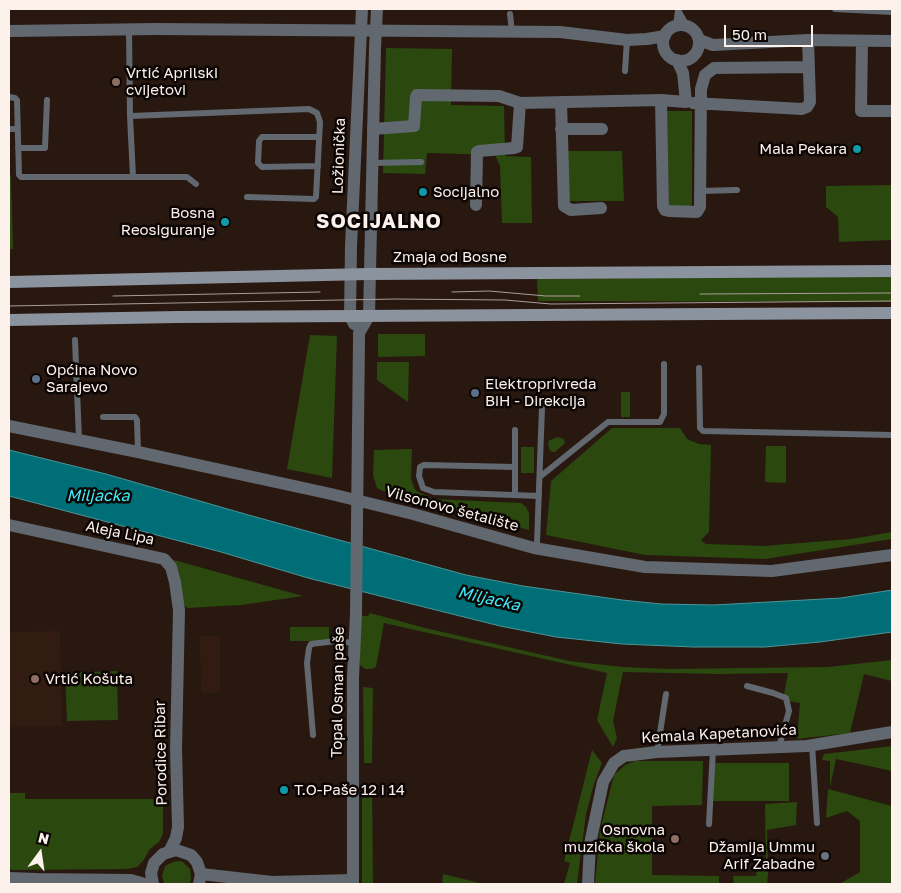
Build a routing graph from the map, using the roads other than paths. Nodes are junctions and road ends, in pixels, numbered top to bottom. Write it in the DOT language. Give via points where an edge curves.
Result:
graph roads {
  1 [pos="362,9"];
  2 [pos="377,9"];
  3 [pos="678,9"];
  4 [pos="835,9"];
  5 [pos="892,12"];
  6 [pos="510,14"];
  7 [pos="682,26"];
  8 [pos="129,29"];
  9 [pos="361,30"];
  10 [pos="376,30"];
  11 [pos="9,31"];
  12 [pos="512,32"];
  13 [pos="628,40"];
  14 [pos="808,40"];
  15 [pos="862,41"];
  16 [pos="892,41"];
  17 [pos="665,42"];
  18 [pos="698,46"];
  19 [pos="681,65"];
  20 [pos="808,67"];
  21 [pos="625,71"];
  22 [pos="9,98"];
  23 [pos="47,100"];
  24 [pos="661,100"];
  25 [pos="561,102"];
  26 [pos="686,102"];
  27 [pos="520,104"];
  28 [pos="700,104"];
  29 [pos="892,111"];
  30 [pos="130,116"];
  31 [pos="9,129"];
  32 [pos="18,129"];
  33 [pos="373,129"];
  34 [pos="561,129"];
  35 [pos="602,129"];
  36 [pos="319,137"];
  37 [pos="18,148"];
  38 [pos="421,162"];
  39 [pos="372,163"];
  40 [pos="318,166"];
  41 [pos="133,177"];
  42 [pos="196,184"];
  43 [pos="737,190"];
  44 [pos="700,191"];
  45 [pos="247,197"];
  46 [pos="476,205"];
  47 [pos="601,208"];
  48 [pos="892,271"];
  49 [pos="351,274"];
  50 [pos="369,274"];
  51 [pos="9,282"];
  52 [pos="892,313"];
  53 [pos="350,316"];
  54 [pos="369,316"];
  55 [pos="9,320"];
  56 [pos="360,333"];
  57 [pos="75,340"];
  58 [pos="664,364"];
  59 [pos="699,368"];
  60 [pos="542,407"];
  61 [pos="103,417"];
  62 [pos="9,426"];
  63 [pos="515,430"];
  64 [pos="892,436"];
  65 [pos="79,440"];
  66 [pos="138,452"];
  67 [pos="515,467"];
  68 [pos="540,476"];
  69 [pos="515,495"];
  70 [pos="539,496"];
  71 [pos="357,500"];
  72 [pos="9,524"];
  73 [pos="534,548"];
  74 [pos="892,555"];
  75 [pos="354,642"];
  76 [pos="177,678"];
  77 [pos="747,686"];
  78 [pos="666,694"];
  79 [pos="892,732"];
  80 [pos="312,735"];
  81 [pos="812,745"];
  82 [pos="780,747"];
  83 [pos="713,749"];
  84 [pos="657,752"];
  85 [pos="817,823"];
  86 [pos="709,824"];
  87 [pos="178,826"];
  88 [pos="169,852"];
  89 [pos="191,855"];
  90 [pos="9,878"];
  91 [pos="200,879"];
  92 [pos="150,881"];
  93 [pos="36,882"];
  94 [pos="353,882"];
  95 [pos="268,883"];
  96 [pos="588,884"];
  1 -- 9 [label="street, Ložionička"];
  2 -- 10 [label="street"];
  3 -- 7 [label="lane"];
  3 -- 7 [label="lane"];
  4 -- 5 [label="lane"];
  6 -- 12 [label="lane"];
  7 -- 17 [label="street" via="668,32"];
  7 -- 18 [label="street" via="693,30"];
  8 -- 9 [label="street"];
  8 -- 11 [label="street"];
  8 -- 30 [label="lane"];
  9 -- 10 [label="street"];
  9 -- 49 [label="street, Ložionička"];
  10 -- 12 [label="street"];
  10 -- 33 [label="street"];
  12 -- 13 [label="street" via="560,32"];
  13 -- 17 [label="street"];
  13 -- 21 [label="lane"];
  14 -- 15 [label="street"];
  14 -- 18 [label="street"];
  14 -- 20 [label="street"];
  15 -- 16 [label="street"];
  15 -- 29 [label="street" via="861,111"];
  17 -- 19 [label="street" via="668,55"];
  18 -- 19 [label="street" via="693,57"];
  19 -- 26 [label="street"];
  20 -- 28 [label="street" via="714,68 705,75"];
  20 -- 28 [label="street" via="810,102 802,109"];
  22 -- 32 [label="lane" via="17,100"];
  23 -- 37 [label="lane" via="45,148"];
  24 -- 25 [label="street"];
  24 -- 26 [label="street"];
  24 -- 44 [label="street" via="663,206 665,210 696,212 700,207"];
  25 -- 27 [label="street"];
  25 -- 34 [label="street"];
  26 -- 28 [label="street"];
  27 -- 33 [label="street" via="499,96 417,95 414,126"];
  27 -- 46 [label="street" via="517,147 477,152"];
  28 -- 44 [label="street"];
  30 -- 36 [label="lane" via="309,109 319,118"];
  30 -- 41 [label="lane"];
  31 -- 32 [label="lane"];
  32 -- 37 [label="lane"];
  33 -- 39 [label="street"];
  34 -- 35 [label="street"];
  34 -- 47 [label="street" via="564,206 571,210"];
  36 -- 40 [label="lane"];
  36 -- 40 [label="lane" via="262,137 258,163 262,167"];
  37 -- 41 [label="lane" via="21,177"];
  38 -- 39 [label="lane"];
  39 -- 50 [label="street"];
  40 -- 45 [label="lane" via="314,199"];
  41 -- 42 [label="lane" via="187,177"];
  43 -- 44 [label="lane"];
  48 -- 50 [label="main road, Zmaja od Bosne"];
  49 -- 50 [label="main road, Zmaja od Bosne"];
  49 -- 51 [label="main road, Zmaja od Bosne"];
  49 -- 53 [label="street, Ložionička"];
  50 -- 54 [label="street"];
  52 -- 54 [label="main road"];
  53 -- 54 [label="main road"];
  53 -- 55 [label="main road"];
  53 -- 56 [label="street"];
  54 -- 56 [label="street"];
  56 -- 71 [label="street"];
  57 -- 65 [label="lane"];
  58 -- 68 [label="lane" via="664,414 660,422 608,422"];
  59 -- 64 [label="lane" via="700,428 703,431"];
  60 -- 68 [label="lane"];
  61 -- 66 [label="lane" via="135,417"];
  62 -- 65 [label="street, Vilsonovo šetalište"];
  63 -- 67 [label="lane"];
  65 -- 66 [label="street, Vilsonovo šetalište"];
  66 -- 71 [label="street, Vilsonovo šetalište"];
  67 -- 69 [label="lane"];
  67 -- 69 [label="lane" via="424,465 418,471 423,488 434,492"];
  68 -- 70 [label="lane"];
  69 -- 70 [label="lane"];
  70 -- 73 [label="lane" via="537,543"];
  71 -- 73 [label="street, Vilsonovo šetalište"];
  71 -- 75 [label="street, Topal Osman paše"];
  72 -- 76 [label="street, Aleja Lipa" via="164,559 171,567 179,610"];
  73 -- 74 [label="street, Vilsonovo šetalište" via="645,567 772,571"];
  75 -- 80 [label="lane" via="311,644 309,648 307,663"];
  75 -- 94 [label="street, Topal Osman paše"];
  76 -- 87 [label="street, Porodice Ribar"];
  77 -- 82 [label="lane" via="786,698 789,711"];
  78 -- 84 [label="lane"];
  79 -- 81 [label="street, Kemala Kapetanovića"];
  81 -- 82 [label="street, Kemala Kapetanovića"];
  81 -- 85 [label="lane"];
  82 -- 83 [label="street, Kemala Kapetanovića"];
  83 -- 84 [label="street, Kemala Kapetanovića"];
  83 -- 86 [label="lane"];
  84 -- 96 [label="street, Kemala Kapetanovića" via="624,756 614,763 603,782 590,844"];
  87 -- 88 [label="street, Porodice Ribar"];
  87 -- 89 [label="street, Porodice Ribar"];
  88 -- 89 [label="street" via="182,851"];
  88 -- 92 [label="street" via="154,863"];
  89 -- 91 [label="street, Porodice Ribar" via="197,862"];
  90 -- 93 [label="street"];
  91 -- 95 [label="street"];
  92 -- 93 [label="street"];
  94 -- 95 [label="street"];
}
